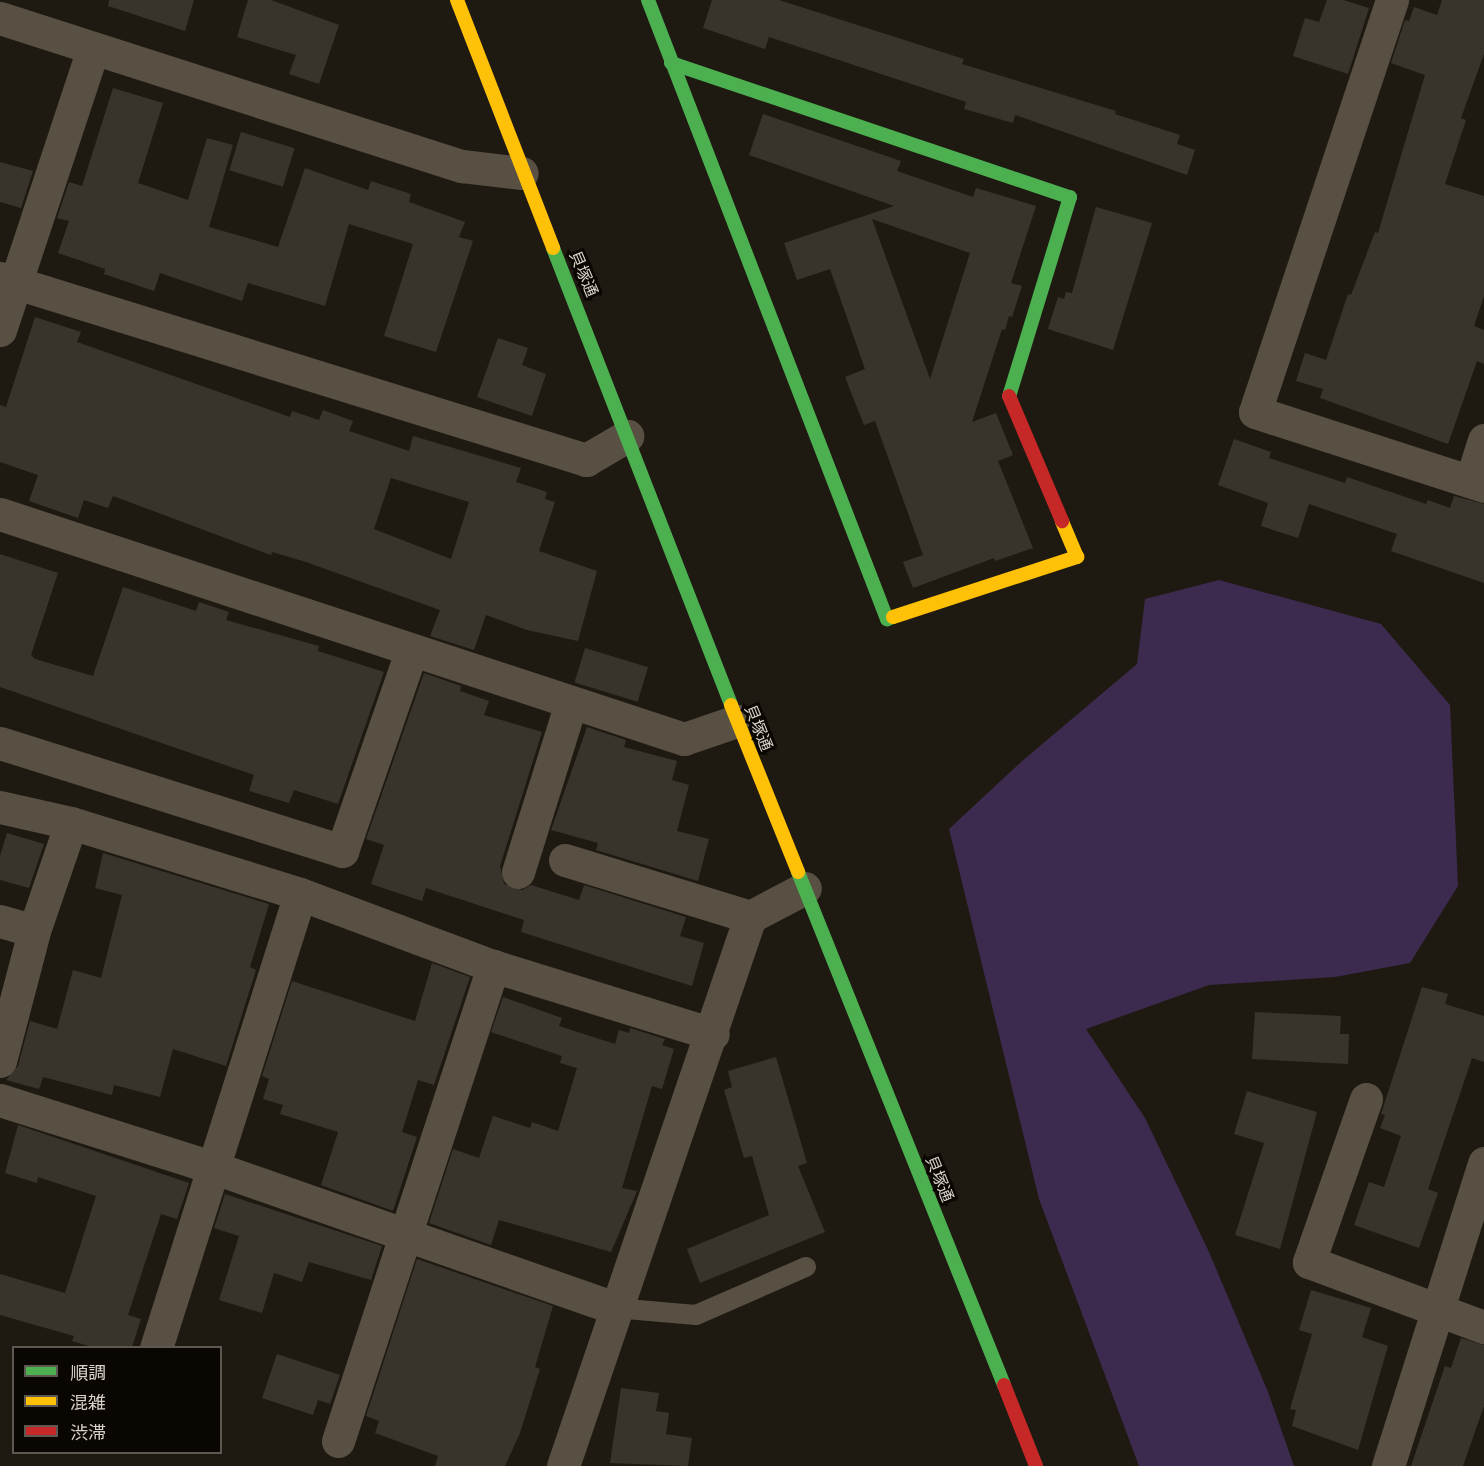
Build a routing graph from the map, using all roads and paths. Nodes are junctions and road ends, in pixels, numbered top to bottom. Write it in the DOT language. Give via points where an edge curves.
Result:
graph roads {
  1 [pos="457,0"];
  2 [pos="648,0"];
  3 [pos="1392,0"];
  4 [pos="0,18"];
  5 [pos="93,49"];
  6 [pos="671,63"];
  7 [pos="522,172"];
  8 [pos="7,281"];
  9 [pos="0,330"];
  10 [pos="627,436"];
  11 [pos="1484,440"];
  12 [pos="1477,484"];
  13 [pos="0,514"];
  14 [pos="411,652"];
  15 [pos="571,704"];
  16 [pos="737,722"];
  17 [pos="0,743"];
  18 [pos="0,807"];
  19 [pos="71,823"];
  20 [pos="565,860"];
  21 [pos="518,872"];
  22 [pos="805,888"];
  23 [pos="300,894"];
  24 [pos="750,917"];
  25 [pos="0,921"];
  26 [pos="34,931"];
  27 [pos="493,966"];
  28 [pos="713,1034"];
  29 [pos="0,1061"];
  30 [pos="1366,1099"];
  31 [pos="0,1100"];
  32 [pos="1484,1163"];
  33 [pos="215,1168"];
  34 [pos="404,1237"];
  35 [pos="806,1268"];
  36 [pos="615,1308"];
  37 [pos="1435,1311"];
  38 [pos="1484,1327"];
  39 [pos="156,1346"];
  40 [pos="338,1441"];
  41 [pos="563,1466"];
  42 [pos="1036,1466"];
  43 [pos="1388,1466"];
  1 -- 7 [label="street, 貝塚通"];
  2 -- 6 [label="street"];
  3 -- 12 [label="street" via="1255,412"];
  4 -- 5 [label="street"];
  5 -- 7 [label="street" via="462,166"];
  5 -- 8 [label="street"];
  6 -- 6 [label="street" via="1070,197 1008,393 1077,558 887,619"];
  7 -- 10 [label="street, 貝塚通"];
  8 -- 9 [label="street"];
  8 -- 10 [label="street" via="586,460"];
  10 -- 16 [label="street, 貝塚通"];
  11 -- 12 [label="street"];
  13 -- 14 [label="street"];
  14 -- 15 [label="street"];
  14 -- 17 [label="street" via="342,850"];
  15 -- 16 [label="street" via="684,740"];
  15 -- 21 [label="street"];
  16 -- 22 [label="street, 貝塚通"];
  18 -- 19 [label="street"];
  19 -- 23 [label="street"];
  19 -- 26 [label="street"];
  20 -- 24 [label="street"];
  22 -- 24 [label="street"];
  22 -- 42 [label="street, 貝塚通"];
  23 -- 27 [label="street"];
  23 -- 33 [label="street"];
  24 -- 28 [label="street"];
  25 -- 26 [label="street"];
  26 -- 29 [label="street"];
  27 -- 28 [label="street"];
  27 -- 34 [label="street"];
  28 -- 36 [label="street"];
  30 -- 37 [label="street" via="1309,1262"];
  31 -- 33 [label="street"];
  32 -- 37 [label="street"];
  33 -- 34 [label="street"];
  33 -- 39 [label="street"];
  34 -- 36 [label="street"];
  34 -- 40 [label="street"];
  35 -- 36 [label="lane" via="696,1315"];
  36 -- 41 [label="street"];
  37 -- 38 [label="street"];
  37 -- 43 [label="street"];
}
